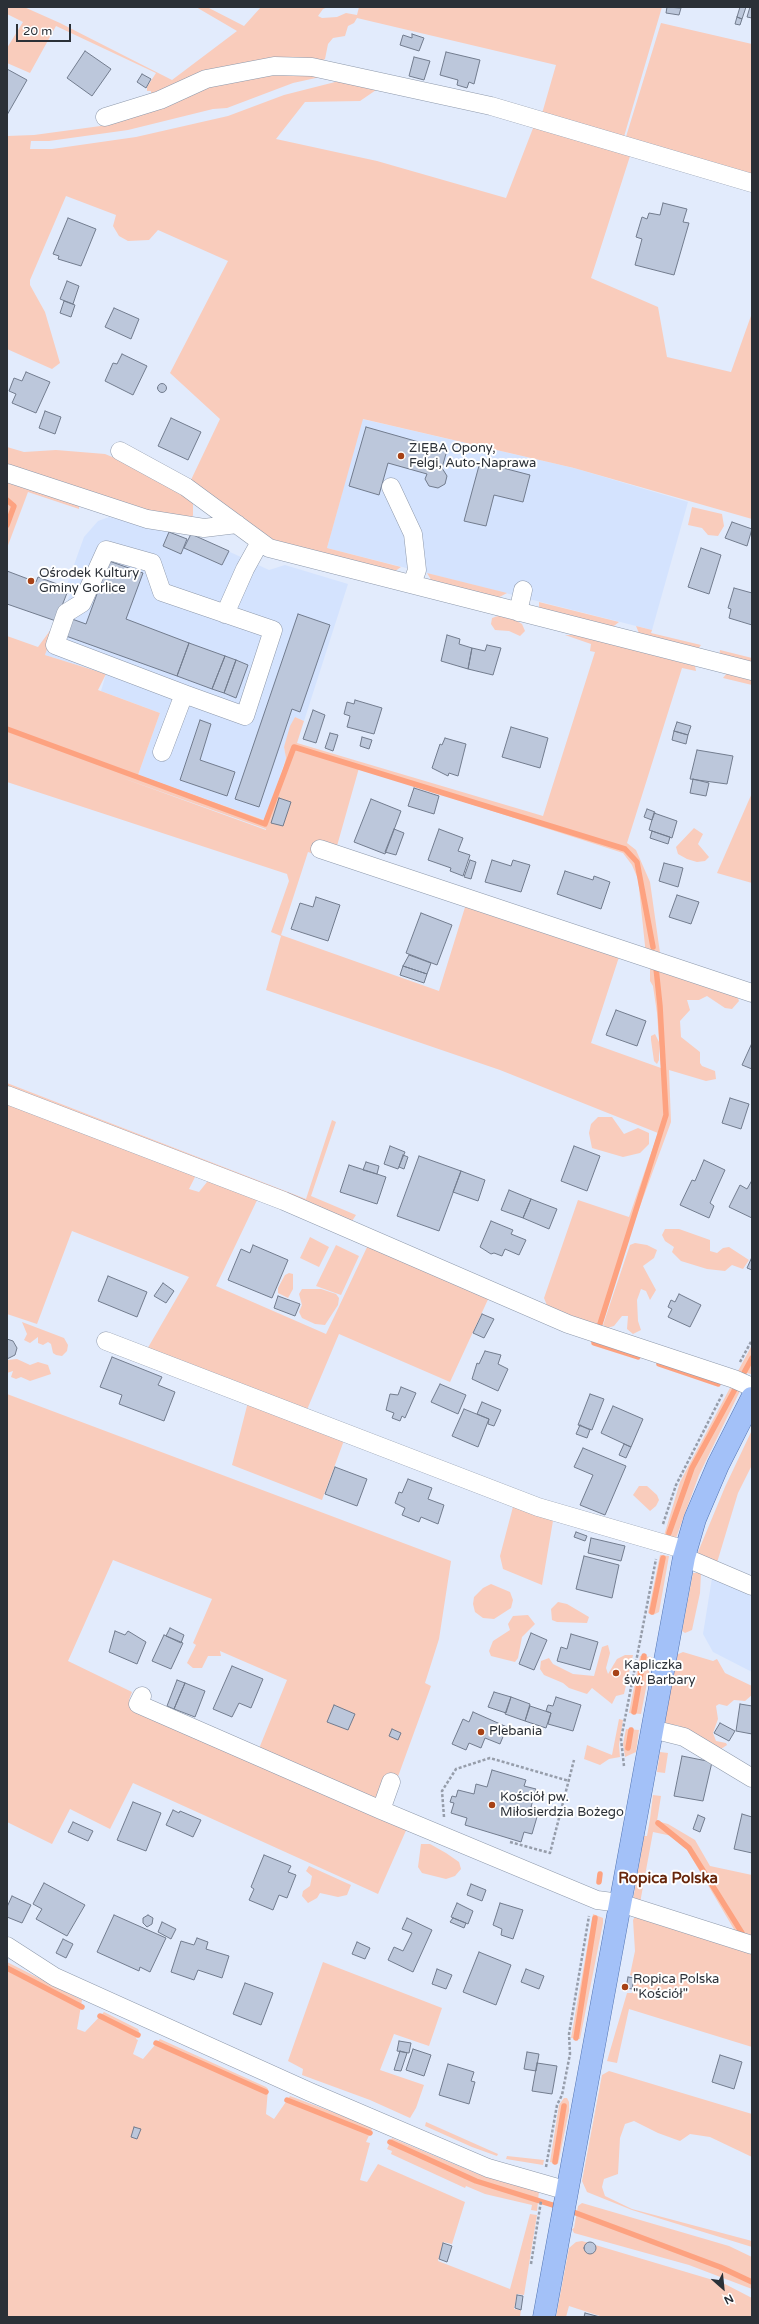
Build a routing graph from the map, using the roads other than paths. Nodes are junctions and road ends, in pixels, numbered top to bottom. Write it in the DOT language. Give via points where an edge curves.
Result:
graph roads {
  1 [pos="105,117"];
  2 [pos="752,183"];
  3 [pos="120,451"];
  4 [pos="7,473"];
  5 [pos="391,487"];
  6 [pos="237,524"];
  7 [pos="260,542"];
  8 [pos="412,584"];
  9 [pos="523,590"];
  10 [pos="518,612"];
  11 [pos="225,614"];
  12 [pos="752,671"];
  13 [pos="184,694"];
  14 [pos="162,752"];
  15 [pos="320,849"];
  16 [pos="752,993"];
  17 [pos="7,1095"];
  18 [pos="106,1341"];
  19 [pos="746,1386"];
  20 [pos="685,1553"];
  21 [pos="752,1586"];
  22 [pos="142,1696"];
  23 [pos="652,1728"];
  24 [pos="752,1778"];
  25 [pos="391,1782"];
  26 [pos="381,1810"];
  27 [pos="620,1903"];
  28 [pos="752,1945"];
  29 [pos="7,1946"];
  30 [pos="567,2193"];
  31 [pos="544,2317"];
  1 -- 2 [label="street" via="206,79 274,66 312,67 433,91 491,106"];
  3 -- 6 [label="street" via="186,487"];
  4 -- 6 [label="street" via="148,519 204,528"];
  5 -- 8 [label="street" via="414,534 417,570"];
  6 -- 7 [label="street"];
  7 -- 8 [label="street" via="269,548"];
  7 -- 11 [label="street"];
  8 -- 10 [label="street"];
  9 -- 10 [label="street"];
  10 -- 12 [label="street"];
  11 -- 13 [label="street" via="273,630 245,716"];
  11 -- 13 [label="street" via="162,592 152,562 106,550 82,603 66,613 55,645"];
  13 -- 14 [label="street"];
  15 -- 16 [label="street"];
  17 -- 19 [label="street" via="284,1201 568,1324"];
  18 -- 20 [label="street" via="538,1507"];
  19 -- 20 [label="main road" via="718,1465 695,1519"];
  20 -- 21 [label="street"];
  20 -- 23 [label="main road"];
  22 -- 26 [label="street" via="138,1704"];
  23 -- 24 [label="street" via="684,1737"];
  23 -- 27 [label="main road"];
  25 -- 26 [label="street"];
  26 -- 27 [label="street" via="597,1900"];
  27 -- 28 [label="street"];
  27 -- 30 [label="main road"];
  29 -- 30 [label="street" via="55,1977 310,2092 488,2168"];
  30 -- 31 [label="main road"];
}
